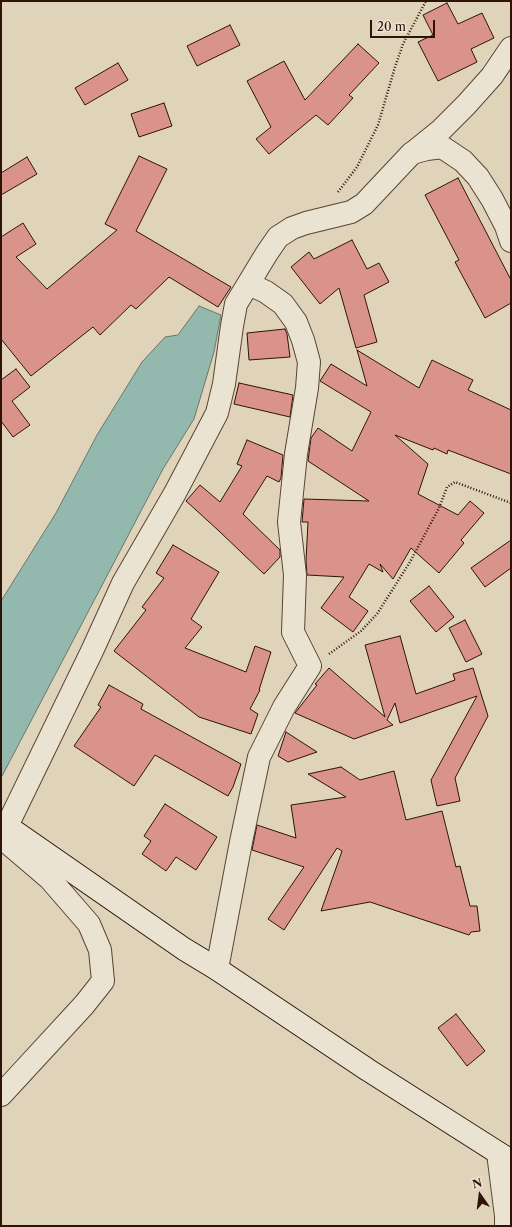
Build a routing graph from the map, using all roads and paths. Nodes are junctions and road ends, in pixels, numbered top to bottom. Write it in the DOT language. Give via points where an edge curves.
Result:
graph roads {
  1 [pos="426,1"];
  2 [pos="511,48"];
  3 [pos="412,153"];
  4 [pos="334,196"];
  5 [pos="511,241"];
  6 [pos="249,284"];
  7 [pos="511,503"];
  8 [pos="310,666"];
  9 [pos="2,830"];
  10 [pos="217,969"];
  11 [pos="1,1095"];
  12 [pos="505,1157"];
  13 [pos="506,1226"];
  1 -- 4 [label="path" via="403,44 378,125 357,166"];
  2 -- 3 [label="street" via="492,76 466,104 441,130"];
  3 -- 5 [label="street" via="442,147 463,161 478,177 492,199"];
  3 -- 6 [label="street" via="364,204 351,212 306,222 278,237"];
  6 -- 8 [label="street" via="283,304 296,322 309,362 289,522 295,576 293,632"];
  6 -- 9 [label="street" via="236,304 217,413 123,583 92,651"];
  7 -- 8 [label="path" via="455,482 447,487 439,508 410,562 377,614 361,631"];
  8 -- 10 [label="street" via="284,707 260,758"];
  9 -- 10 [label="street"];
  9 -- 11 [label="street" via="89,924 100,950 103,981"];
  10 -- 12 [label="street" via="368,1070"];
  12 -- 13 [label="street"];
}
